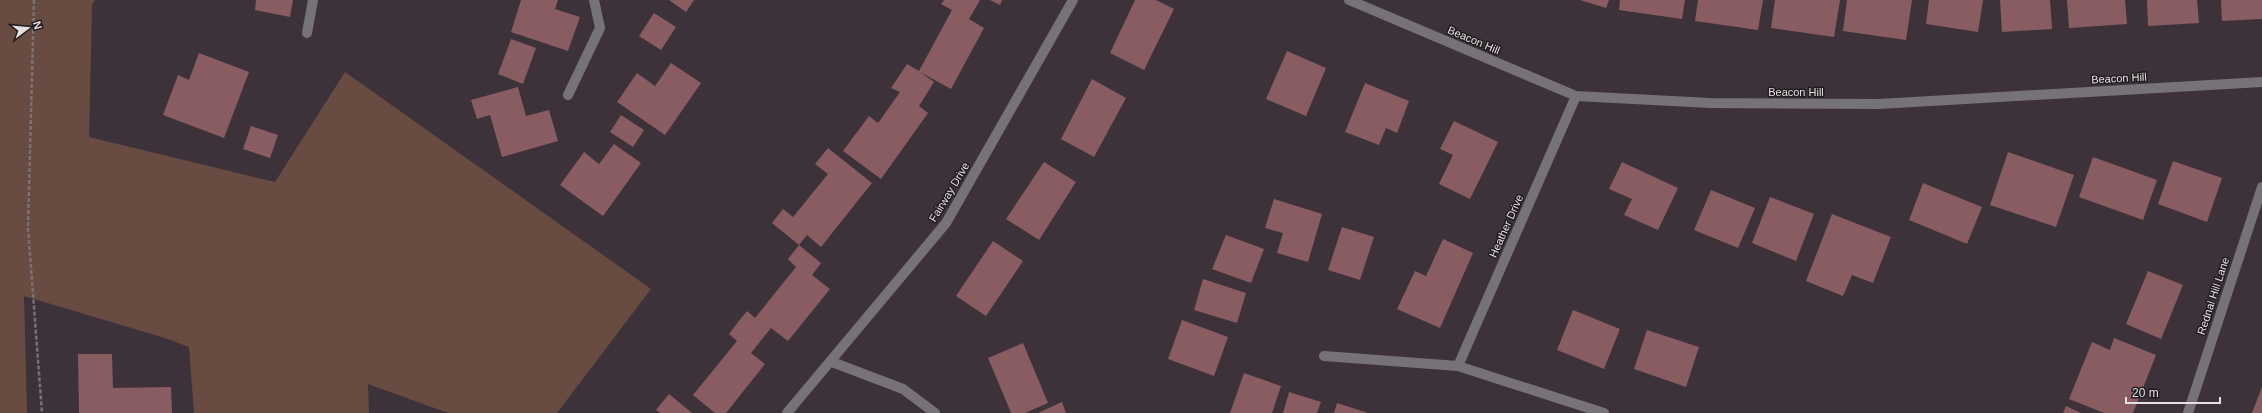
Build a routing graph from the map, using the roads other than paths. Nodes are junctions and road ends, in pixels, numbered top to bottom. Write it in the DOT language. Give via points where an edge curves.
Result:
graph roads {
  1 [pos="313,0"];
  2 [pos="594,0"];
  3 [pos="1073,0"];
  4 [pos="1349,0"];
  5 [pos="307,33"];
  6 [pos="2262,82"];
  7 [pos="568,95"];
  8 [pos="1576,96"];
  9 [pos="2262,187"];
  10 [pos="1324,356"];
  11 [pos="832,362"];
  12 [pos="1458,366"];
  13 [pos="787,413"];
  14 [pos="935,413"];
  15 [pos="1604,413"];
  16 [pos="2188,413"];
  1 -- 5 [label="street"];
  2 -- 7 [label="street" via="600,28"];
  3 -- 11 [label="street, Fairway Drive" via="946,223"];
  4 -- 8 [label="street, Beacon Hill"];
  6 -- 8 [label="street, Beacon Hill" via="1880,104 1710,103"];
  8 -- 12 [label="street, Heather Drive"];
  9 -- 16 [label="street, Rednal Hill Lane"];
  10 -- 12 [label="street"];
  11 -- 13 [label="street, Fairway Drive"];
  11 -- 14 [label="street" via="903,389"];
  12 -- 15 [label="street"];
}
